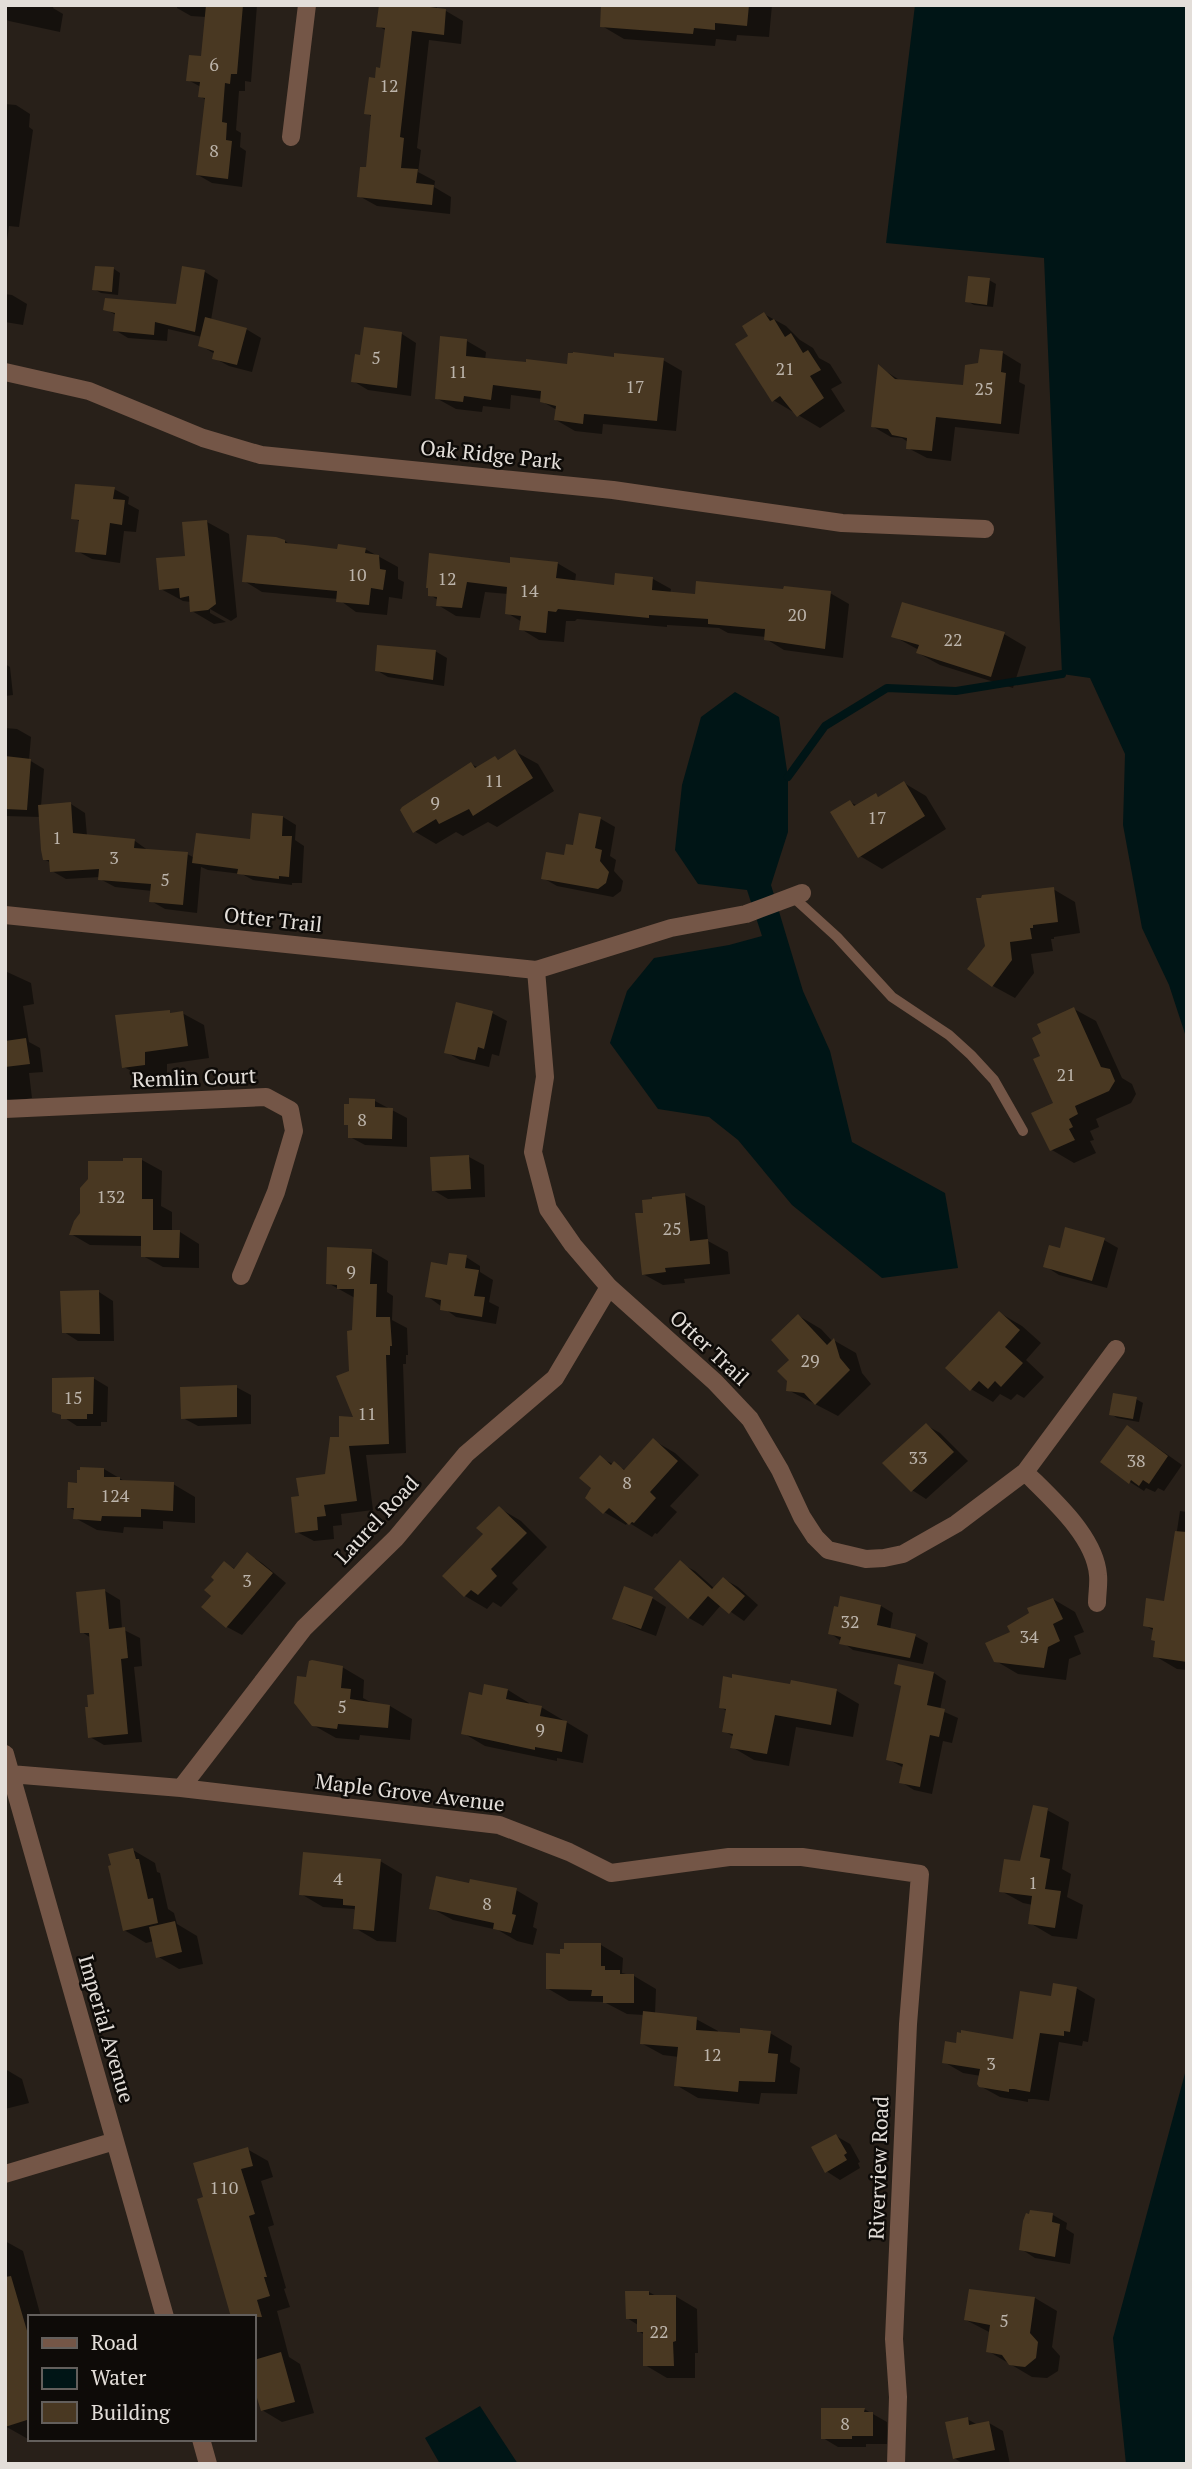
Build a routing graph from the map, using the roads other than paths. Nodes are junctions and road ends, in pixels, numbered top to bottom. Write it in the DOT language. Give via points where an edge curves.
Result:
graph roads {
  1 [pos="307,5"];
  2 [pos="291,137"];
  3 [pos="5,372"];
  4 [pos="985,529"];
  5 [pos="798,895"];
  6 [pos="5,915"];
  7 [pos="536,970"];
  8 [pos="5,1109"];
  9 [pos="1023,1131"];
  10 [pos="241,1276"];
  11 [pos="609,1287"];
  12 [pos="1116,1349"];
  13 [pos="1025,1472"];
  14 [pos="1097,1603"];
  15 [pos="5,1754"];
  16 [pos="10,1774"];
  17 [pos="181,1788"];
  18 [pos="920,1874"];
  19 [pos="114,2141"];
  20 [pos="5,2174"];
  21 [pos="164,2315"];
  22 [pos="202,2441"];
  23 [pos="208,2464"];
  24 [pos="896,2464"];
  1 -- 2 [label="street"];
  3 -- 4 [label="street, Oak Ridge Park" via="89,391 203,438 261,455 613,490 842,523"];
  5 -- 7 [label="street, Otter Trail" via="746,914 671,928"];
  5 -- 9 [label="lane" via="892,998 971,1055 994,1080"];
  6 -- 7 [label="street, Otter Trail"];
  7 -- 11 [label="street, Otter Trail" via="545,1077 533,1152 548,1209"];
  8 -- 10 [label="street, Remlin Court" via="266,1097 290,1111 294,1131 287,1156"];
  11 -- 13 [label="street, Otter Trail" via="750,1419 814,1538 828,1550 866,1559 902,1554 956,1524"];
  11 -- 17 [label="street, Laurel Road" via="555,1377 466,1454 396,1538 304,1628"];
  12 -- 13 [label="street, Otter Trail"];
  13 -- 14 [label="street" via="1066,1513 1089,1548 1098,1574"];
  15 -- 16 [label="street, Imperial Avenue"];
  16 -- 17 [label="street, Maple Grove Avenue"];
  16 -- 19 [label="street, Imperial Avenue"];
  17 -- 18 [label="street, Maple Grove Avenue" via="499,1825 611,1873 729,1857 802,1857"];
  18 -- 24 [label="street, Riverview Road" via="895,2314"];
  19 -- 20 [label="street"];
  19 -- 21 [label="street, Imperial Avenue"];
  22 -- 23 [label="street"];
}
